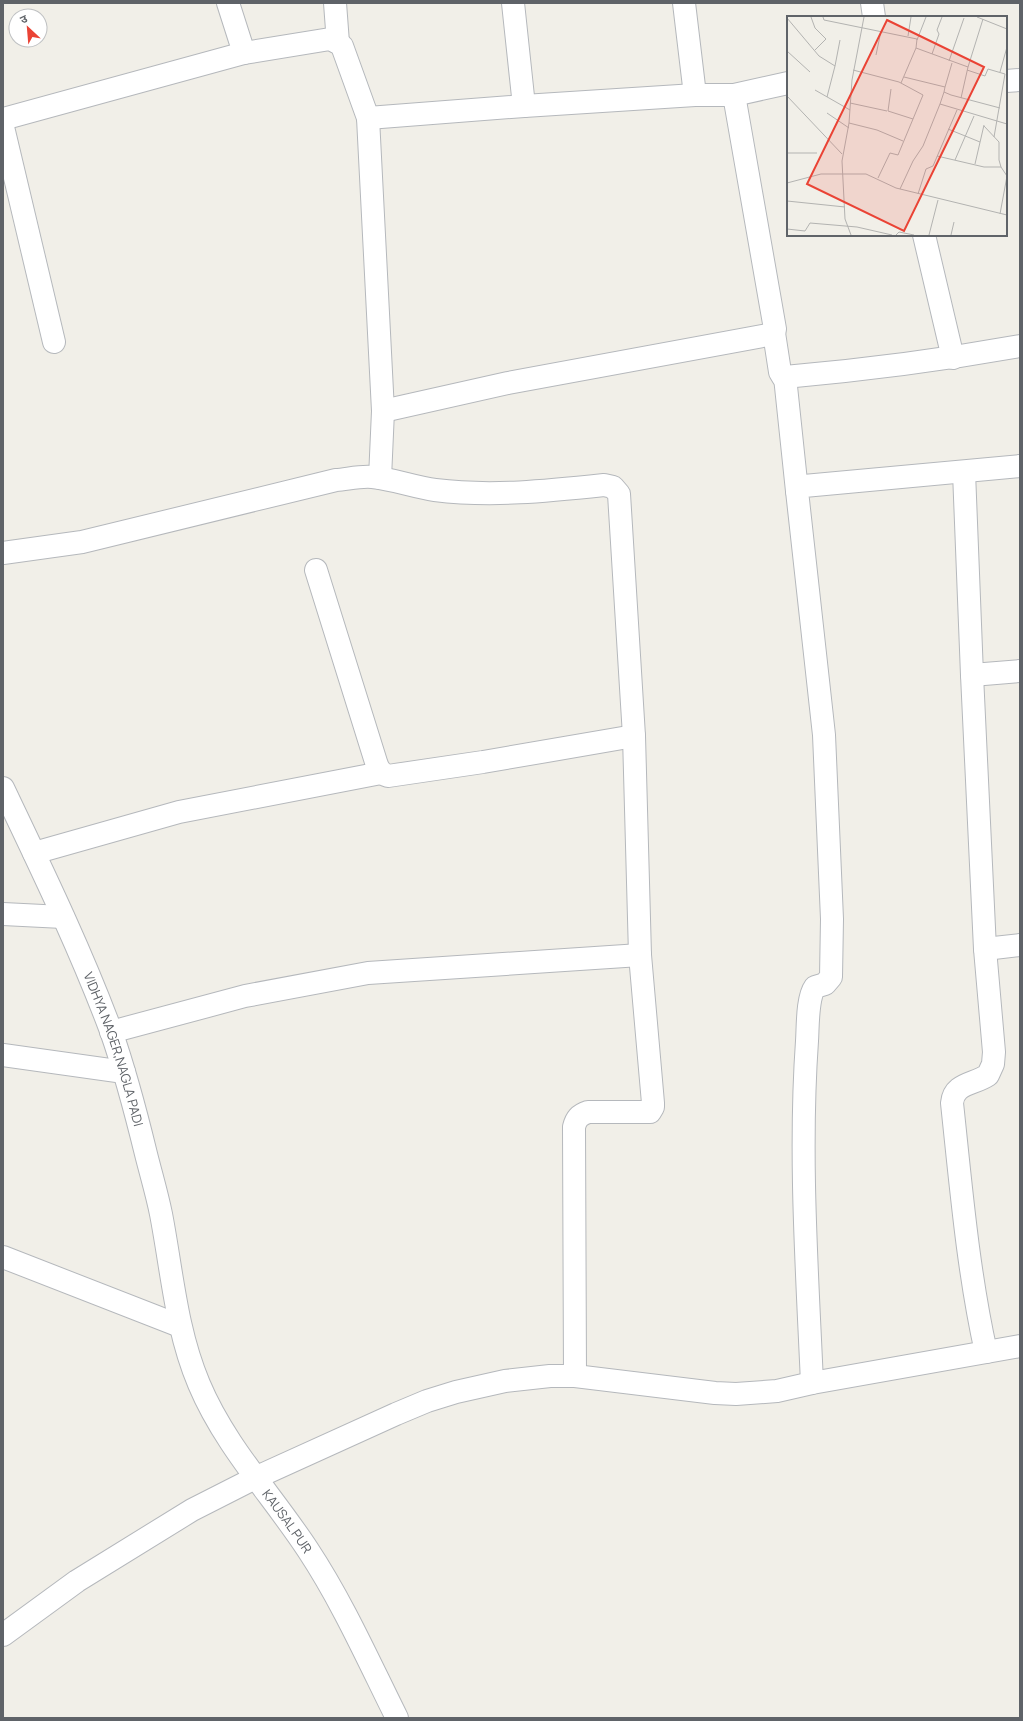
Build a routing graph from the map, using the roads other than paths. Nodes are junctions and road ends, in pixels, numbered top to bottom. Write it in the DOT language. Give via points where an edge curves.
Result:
graph roads {
  1 [pos="228,3"];
  2 [pos="335,3"];
  3 [pos="513,3"];
  4 [pos="684,3"];
  5 [pos="872,3"];
  6 [pos="874,16"];
  7 [pos="338,43"];
  8 [pos="244,53"];
  9 [pos="1020,80"];
  10 [pos="1007,81"];
  11 [pos="787,83"];
  12 [pos="734,95"];
  13 [pos="695,96"];
  14 [pos="524,106"];
  15 [pos="368,118"];
  16 [pos="3,119"];
  17 [pos="3,127"];
  18 [pos="924,236"];
  19 [pos="774,333"];
  20 [pos="54,342"];
  21 [pos="1020,346"];
  22 [pos="953,358"];
  23 [pos="785,377"];
  24 [pos="383,411"];
  25 [pos="1020,466"];
  26 [pos="964,472"];
  27 [pos="380,478"];
  28 [pos="797,491"];
  29 [pos="3,553"];
  30 [pos="316,570"];
  31 [pos="1020,671"];
  32 [pos="972,675"];
  33 [pos="634,736"];
  34 [pos="381,773"];
  35 [pos="3,788"];
  36 [pos="34,853"];
  37 [pos="3,914"];
  38 [pos="63,917"];
  39 [pos="1020,945"];
  40 [pos="985,949"];
  41 [pos="640,956"];
  42 [pos="111,1032"];
  43 [pos="3,1055"];
  44 [pos="124,1072"];
  45 [pos="3,1257"];
  46 [pos="180,1326"];
  47 [pos="1020,1346"];
  48 [pos="986,1352"];
  49 [pos="575,1376"];
  50 [pos="812,1383"];
  51 [pos="255,1478"];
  52 [pos="3,1635"];
  53 [pos="397,1718"];
  1 -- 8 [label="street"];
  2 -- 7 [label="street"];
  3 -- 14 [label="street"];
  4 -- 13 [label="street"];
  5 -- 6 [label="street"];
  7 -- 8 [label="street" via="330,39"];
  7 -- 15 [label="street" via="342,46"];
  8 -- 16 [label="street"];
  9 -- 10 [label="street"];
  11 -- 12 [label="street"];
  12 -- 13 [label="street"];
  12 -- 19 [label="street"];
  13 -- 14 [label="street"];
  14 -- 15 [label="street"];
  15 -- 24 [label="street"];
  17 -- 20 [label="street"];
  18 -- 22 [label="street"];
  19 -- 23 [label="street" via="780,372"];
  19 -- 24 [label="street" via="508,383"];
  21 -- 22 [label="street"];
  22 -- 23 [label="street"];
  23 -- 28 [label="street"];
  24 -- 27 [label="street"];
  25 -- 26 [label="street"];
  26 -- 28 [label="street" via="804,486"];
  26 -- 32 [label="street"];
  27 -- 29 [label="street" via="336,480 82,542"];
  27 -- 33 [label="street" via="434,490 467,492 527,493 604,485 616,489 621,498"];
  28 -- 50 [label="street" via="824,735 832,919 831,977 826,984 815,987 813,991 804,1089 806,1242"];
  30 -- 34 [label="street"];
  31 -- 32 [label="street"];
  32 -- 40 [label="street"];
  33 -- 34 [label="street" via="388,776"];
  33 -- 41 [label="street"];
  34 -- 36 [label="street" via="179,812"];
  35 -- 36 [label="street, VIDHYA NAGER,NAGLA PADI"];
  36 -- 38 [label="street, VIDHYA NAGER,NAGLA PADI"];
  37 -- 38 [label="street"];
  38 -- 42 [label="street, VIDHYA NAGER,NAGLA PADI"];
  39 -- 40 [label="street"];
  40 -- 48 [label="street" via="993,1064 988,1075 959,1088 955,1092 952,1104 963,1205 978,1314"];
  41 -- 42 [label="street" via="368,973 245,996"];
  41 -- 49 [label="street" via="653,1107 650,1112 588,1112 581,1114 574,1127"];
  42 -- 44 [label="street, VIDHYA NAGER,NAGLA PADI"];
  43 -- 44 [label="street"];
  44 -- 46 [label="street, VIDHYA NAGER,NAGLA PADI" via="161,1214"];
  45 -- 46 [label="street"];
  46 -- 51 [label="street, KAUSAL PUR" via="198,1382 214,1416"];
  47 -- 48 [label="street"];
  48 -- 50 [label="street"];
  49 -- 50 [label="street" via="729,1394 777,1391"];
  49 -- 51 [label="street" via="550,1376 505,1382 456,1392 396,1414"];
  51 -- 52 [label="street" via="192,1510 132,1545 77,1580"];
  51 -- 53 [label="street, KAUSAL PUR" via="318,1566"];
}
